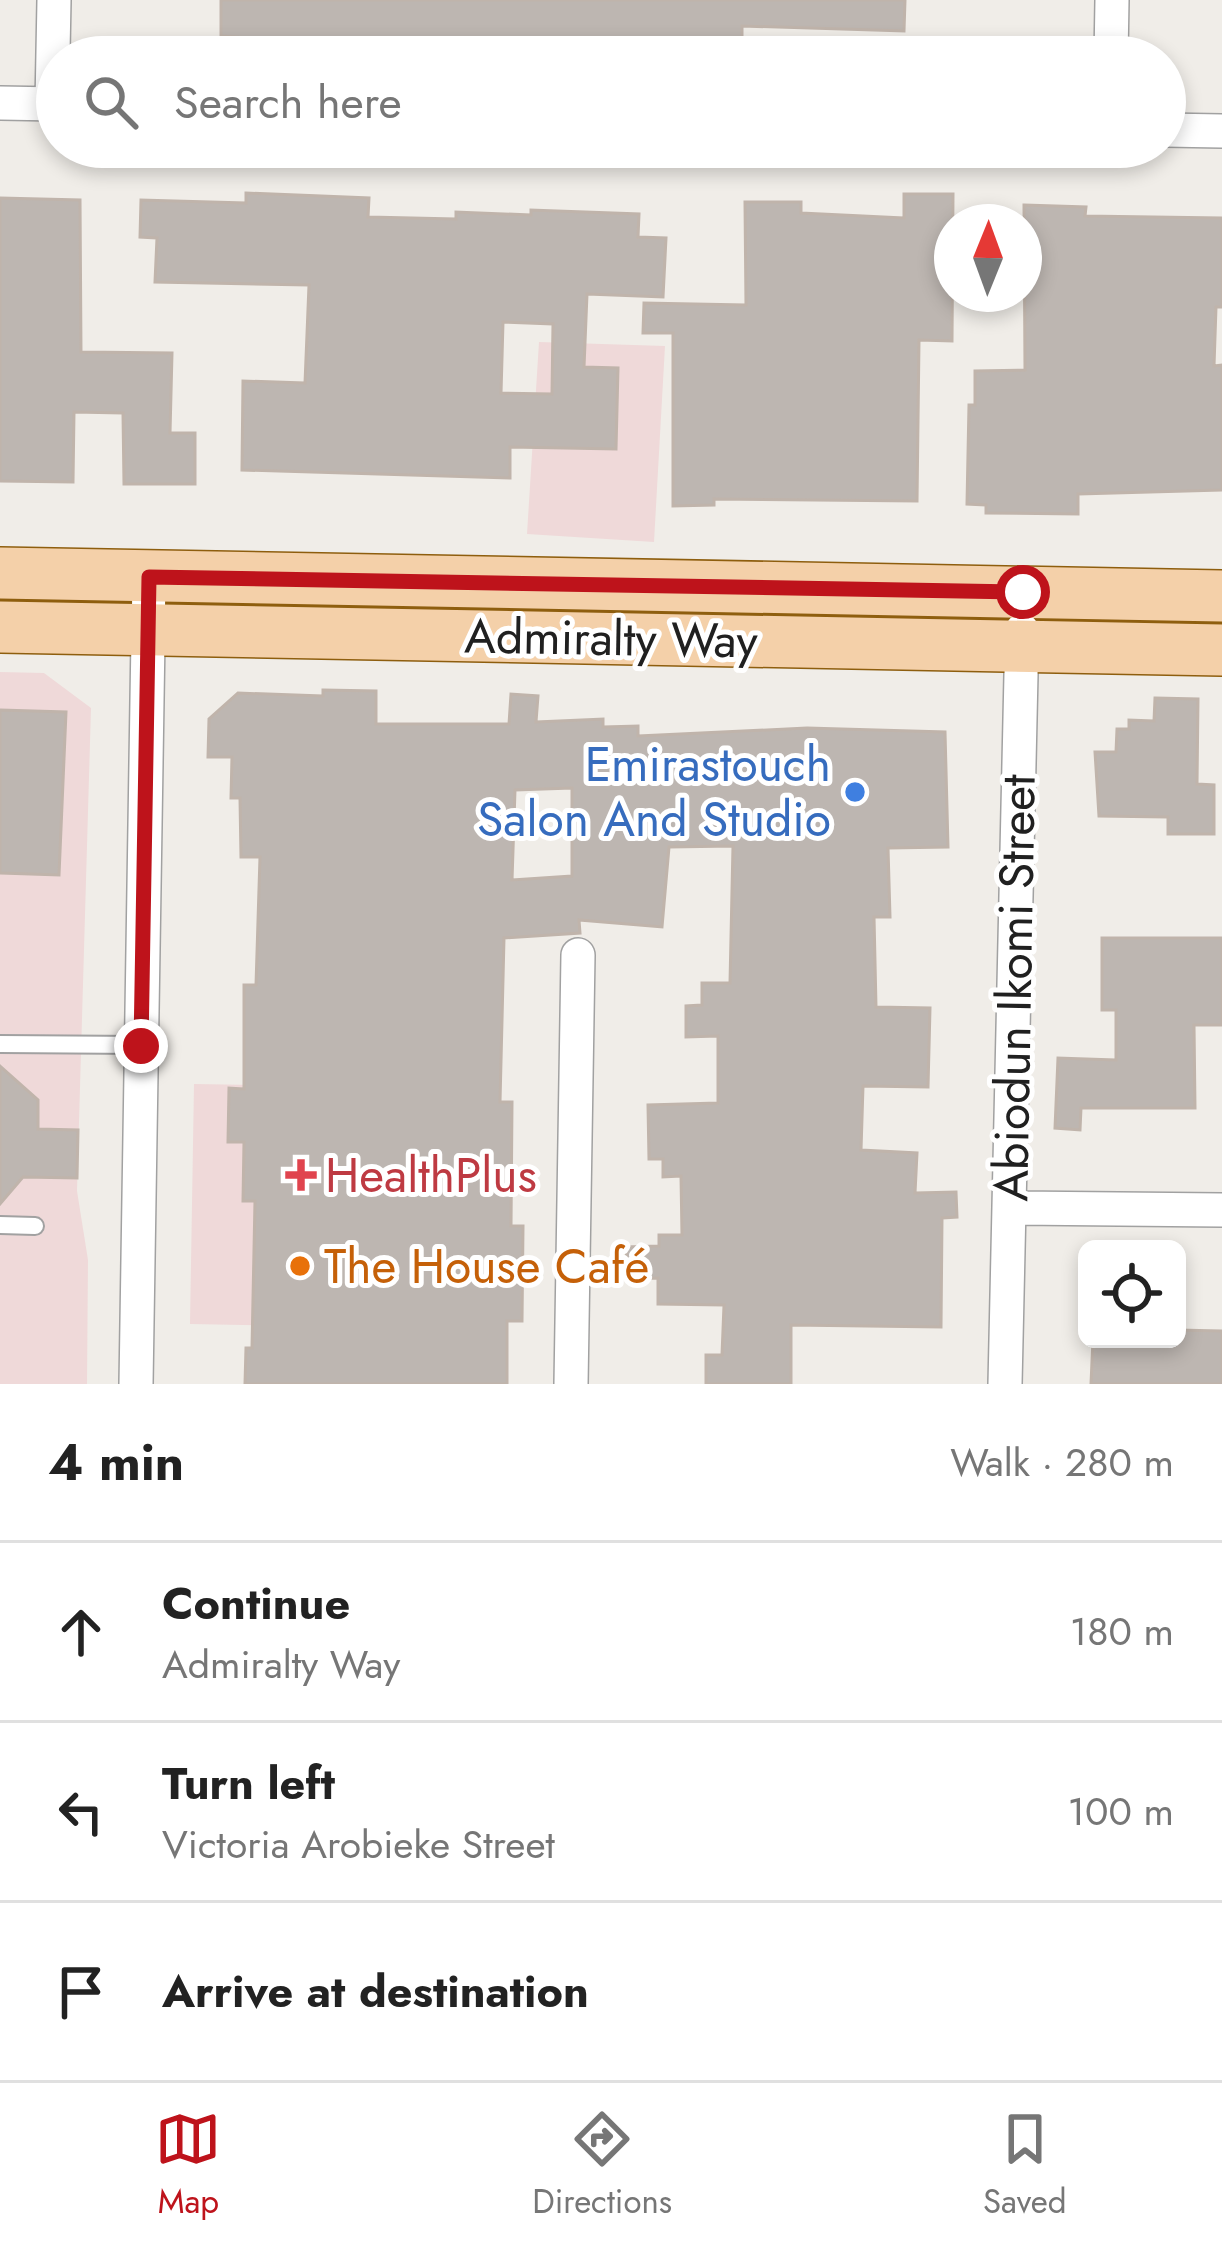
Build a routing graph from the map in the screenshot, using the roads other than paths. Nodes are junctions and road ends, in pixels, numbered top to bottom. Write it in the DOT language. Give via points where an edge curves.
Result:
graph roads {
  1 [pos="54,0"];
  2 [pos="1112,0"];
  3 [pos="54,36"];
  4 [pos="1111,36"];
  5 [pos="0,103"];
  6 [pos="36,104"];
  7 [pos="1186,130"];
  8 [pos="1222,131"];
  9 [pos="0,573"];
  10 [pos="149,577"];
  11 [pos="792,588"];
  12 [pos="1023,592"];
  13 [pos="1222,596"];
  14 [pos="0,627"];
  15 [pos="148,630"];
  16 [pos="792,641"];
  17 [pos="1022,647"];
  18 [pos="1222,650"];
  19 [pos="578,956"];
  20 [pos="0,1044"];
  21 [pos="141,1046"];
  22 [pos="1009,1208"];
  23 [pos="1222,1210"];
  24 [pos="0,1225"];
  25 [pos="35,1226"];
  26 [pos="136,1384"];
  27 [pos="571,1384"];
  28 [pos="1005,1384"];
  1 -- 3 [label="street"];
  2 -- 4 [label="street"];
  5 -- 6 [label="street"];
  7 -- 8 [label="street"];
  9 -- 10 [label="main road, Admiralty Way"];
  10 -- 11 [label="main road, Admiralty Way"];
  10 -- 15 [label="street"];
  11 -- 12 [label="main road, Admiralty Way"];
  11 -- 16 [label="main road"];
  12 -- 13 [label="main road, Admiralty Way"];
  12 -- 17 [label="street, Abiodun Ikomi Street"];
  14 -- 15 [label="main road, Admiralty Way"];
  15 -- 16 [label="main road, Admiralty Way"];
  15 -- 21 [label="street"];
  16 -- 17 [label="main road, Admiralty Way"];
  17 -- 18 [label="main road, Admiralty Way"];
  17 -- 22 [label="street, Abiodun Ikomi Street"];
  19 -- 27 [label="street"];
  20 -- 21 [label="lane"];
  21 -- 26 [label="street"];
  22 -- 23 [label="street"];
  22 -- 28 [label="street, Abiodun Ikomi Street"];
  24 -- 25 [label="lane"];
}
